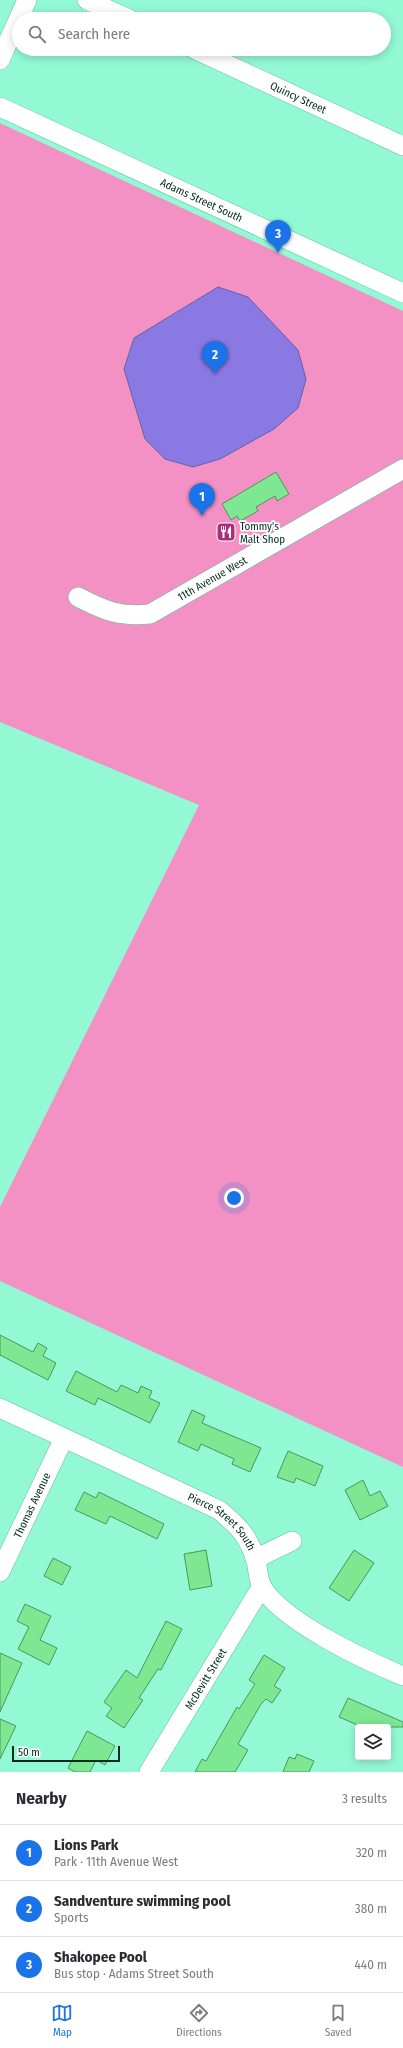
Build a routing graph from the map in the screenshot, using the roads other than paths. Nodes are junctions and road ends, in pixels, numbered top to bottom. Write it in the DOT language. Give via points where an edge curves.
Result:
graph roads {
  1 [pos="27,0"];
  2 [pos="87,0"];
  3 [pos="22,12"];
  4 [pos="113,12"];
  5 [pos="12,33"];
  6 [pos="209,56"];
  7 [pos="0,60"];
  8 [pos="0,107"];
  9 [pos="403,146"];
  10 [pos="403,293"];
  11 [pos="403,469"];
  12 [pos="78,597"];
  13 [pos="0,1408"];
  14 [pos="64,1438"];
  15 [pos="292,1542"];
  16 [pos="255,1559"];
  17 [pos="0,1572"];
  18 [pos="262,1586"];
  19 [pos="403,1676"];
  20 [pos="149,1772"];
  1 -- 3 [label="street"];
  2 -- 4 [label="street"];
  5 -- 7 [label="street"];
  6 -- 9 [label="street, Quincy Street"];
  8 -- 10 [label="street, Adams Street South"];
  11 -- 12 [label="street, 11th Avenue West" via="150,614 114,614"];
  13 -- 14 [label="street, Pierce Street South"];
  14 -- 16 [label="street, Pierce Street South" via="219,1510 243,1530"];
  14 -- 17 [label="street, Thomas Avenue"];
  15 -- 16 [label="street"];
  16 -- 18 [label="street, Pierce Street South"];
  18 -- 19 [label="street, Pierce Street South" via="278,1607 310,1628 362,1658"];
  18 -- 20 [label="street, McDevitt Street"];
}
